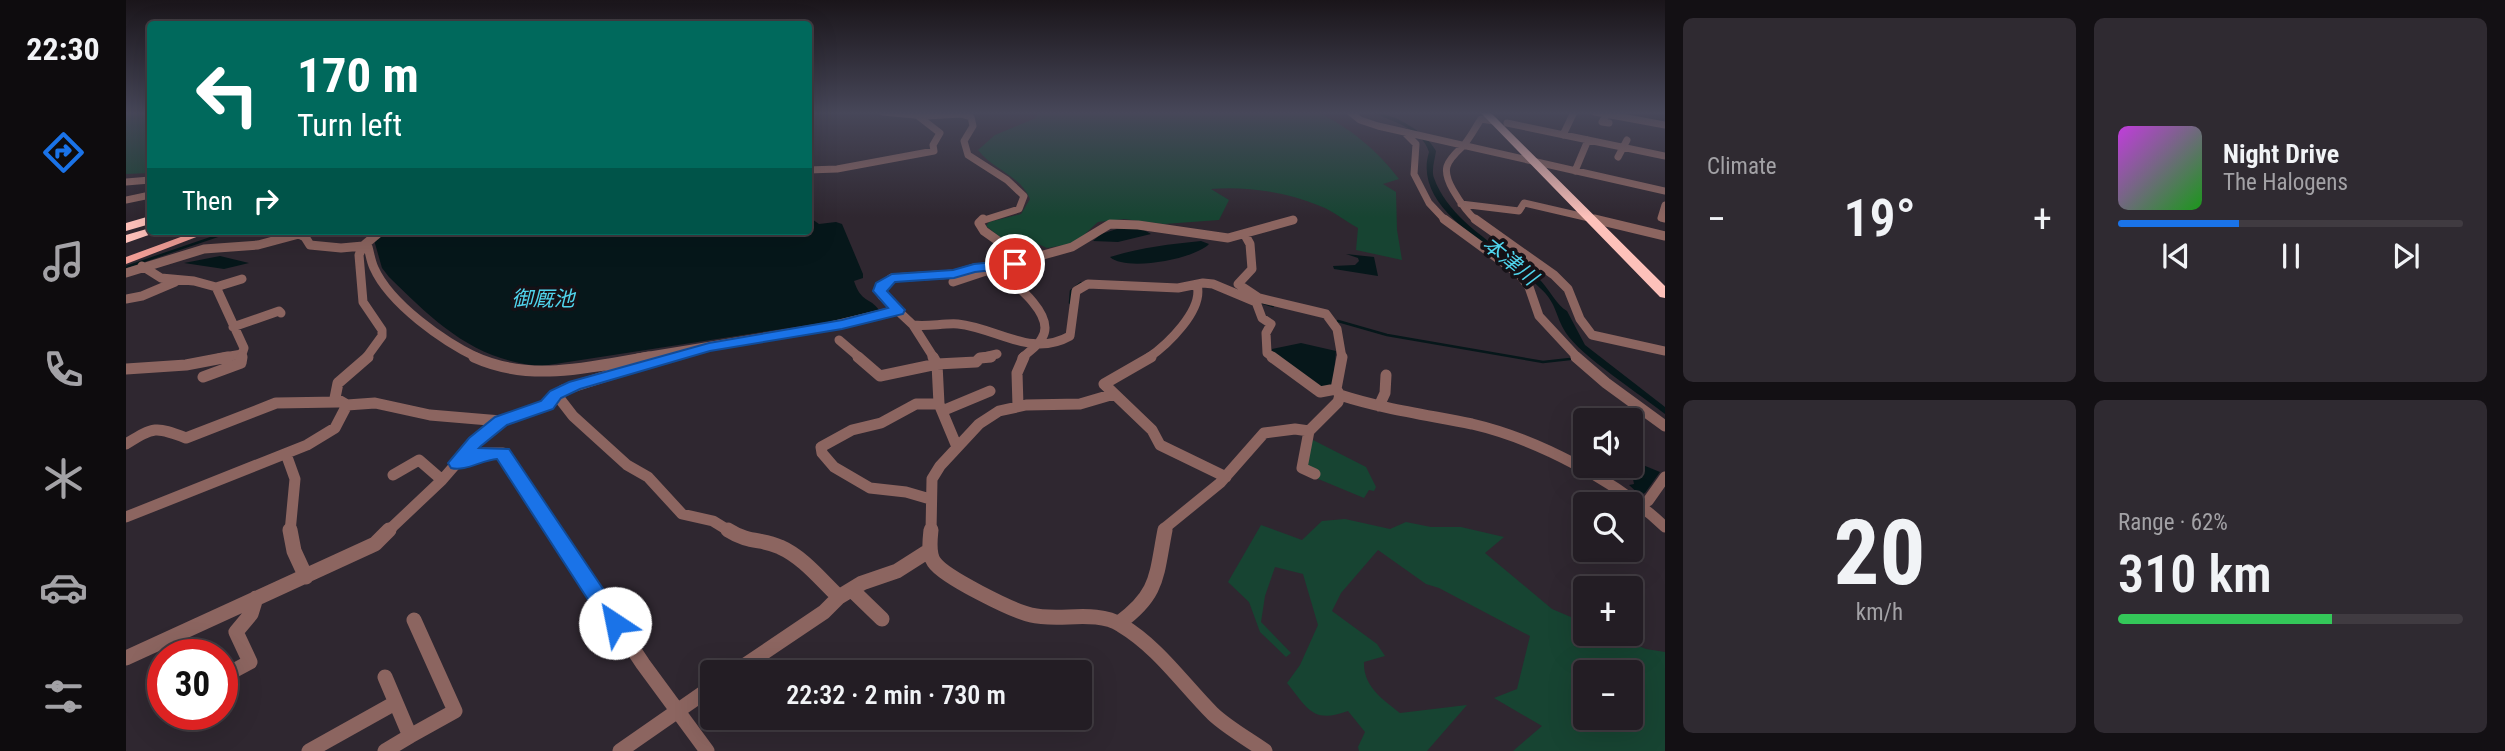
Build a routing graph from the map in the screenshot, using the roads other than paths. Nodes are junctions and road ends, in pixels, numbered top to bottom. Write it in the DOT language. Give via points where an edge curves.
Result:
graph roads {
  1 [pos="933,147"];
  2 [pos="966,147"];
  3 [pos="1416,147"];
  4 [pos="1462,147"];
  5 [pos="1468,147"];
  6 [pos="1522,147"];
  7 [pos="1532,147"];
  8 [pos="1585,147"];
  9 [pos="1621,147"];
  10 [pos="1665,156"];
  11 [pos="1618,157"];
  12 [pos="1535,162"];
  13 [pos="1552,166"];
  14 [pos="812,170"];
  15 [pos="1575,172"];
  16 [pos="147,180"];
  17 [pos="126,181"];
  18 [pos="1665,191"];
  19 [pos="147,196"];
  20 [pos="126,200"];
  21 [pos="1461,204"];
  22 [pos="1665,205"];
  23 [pos="1590,217"];
  24 [pos="1665,219"];
  25 [pos="1293,220"];
  26 [pos="147,221"];
  27 [pos="1608,221"];
  28 [pos="126,226"];
  29 [pos="147,227"];
  30 [pos="126,233"];
  31 [pos="147,233"];
  32 [pos="195,235"];
  33 [pos="293,235"];
  34 [pos="302,235"];
  35 [pos="376,235"];
  36 [pos="1245,235"];
  37 [pos="1665,236"];
  38 [pos="126,239"];
  39 [pos="363,246"];
  40 [pos="1025,260"];
  41 [pos="126,261"];
  42 [pos="147,267"];
  43 [pos="995,268"];
  44 [pos="126,271"];
  45 [pos="1665,277"];
  46 [pos="242,279"];
  47 [pos="176,282"];
  48 [pos="953,282"];
  49 [pos="1197,285"];
  50 [pos="216,288"];
  51 [pos="1665,294"];
  52 [pos="126,299"];
  53 [pos="898,310"];
  54 [pos="281,313"];
  55 [pos="913,325"];
  56 [pos="233,327"];
  57 [pos="839,340"];
  58 [pos="1035,346"];
  59 [pos="709,347"];
  60 [pos="1665,351"];
  61 [pos="242,354"];
  62 [pos="997,354"];
  63 [pos="937,364"];
  64 [pos="126,369"];
  65 [pos="1385,375"];
  66 [pos="203,377"];
  67 [pos="990,391"];
  68 [pos="1338,392"];
  69 [pos="556,394"];
  70 [pos="1114,394"];
  71 [pos="342,403"];
  72 [pos="1380,406"];
  73 [pos="941,407"];
  74 [pos="1018,407"];
  75 [pos="501,421"];
  76 [pos="1665,426"];
  77 [pos="1309,431"];
  78 [pos="126,444"];
  79 [pos="957,447"];
  80 [pos="286,454"];
  81 [pos="457,463"];
  82 [pos="1315,474"];
  83 [pos="393,475"];
  84 [pos="1226,477"];
  85 [pos="1665,477"];
  86 [pos="442,480"];
  87 [pos="1624,492"];
  88 [pos="930,499"];
  89 [pos="1643,502"];
  90 [pos="1643,506"];
  91 [pos="126,517"];
  92 [pos="1665,527"];
  93 [pos="930,550"];
  94 [pos="306,577"];
  95 [pos="846,594"];
  96 [pos="257,598"];
  97 [pos="882,619"];
  98 [pos="414,620"];
  99 [pos="1119,623"];
  100 [pos="126,658"];
  101 [pos="752,660"];
  102 [pos="238,669"];
  103 [pos="385,677"];
  104 [pos="700,695"];
  105 [pos="396,703"];
  106 [pos="678,710"];
  107 [pos="410,736"];
  108 [pos="309,751"];
  109 [pos="385,751"];
  110 [pos="620,751"];
  111 [pos="706,751"];
  112 [pos="1265,751"];
  1 -- 14 [label="street" via="934,151"];
  2 -- 40 [label="street" via="968,155 1024,196 1019,209 984,219 979,227"];
  3 -- 76 [label="street" via="1414,174 1442,218 1519,274 1539,316 1566,348"];
  4 -- 21 [label="street" via="1451,155 1446,169"];
  5 -- 12 [label="street"];
  6 -- 12 [label="highway"];
  7 -- 13 [label="highway"];
  8 -- 15 [label="street"];
  9 -- 10 [label="street"];
  9 -- 11 [label="street"];
  12 -- 13 [label="street"];
  12 -- 23 [label="highway"];
  13 -- 15 [label="street"];
  13 -- 27 [label="highway"];
  15 -- 18 [label="street"];
  16 -- 17 [label="street"];
  19 -- 20 [label="street"];
  21 -- 23 [label="street" via="1519,211 1524,203"];
  21 -- 60 [label="street" via="1474,219 1568,289 1592,335"];
  22 -- 24 [label="street" via="1661,218"];
  23 -- 27 [label="street"];
  23 -- 51 [label="highway"];
  25 -- 36 [label="street"];
  26 -- 28 [label="highway"];
  27 -- 37 [label="street"];
  27 -- 45 [label="highway"];
  29 -- 30 [label="highway"];
  31 -- 38 [label="highway"];
  32 -- 41 [label="main road"];
  33 -- 42 [label="street" via="258,245 204,249"];
  34 -- 39 [label="street" via="316,247"];
  35 -- 39 [label="street"];
  36 -- 40 [label="street" via="1216,237 1110,224 1072,247"];
  36 -- 68 [label="street" via="1252,269 1238,284 1242,289 1266,302 1308,309 1332,319 1342,348"];
  39 -- 59 [label="street" via="368,247 376,272 439,337 508,370 539,373"];
  39 -- 71 [label="street" via="359,255 363,302 382,336 368,357 338,383 335,398"];
  40 -- 43 [label="street"];
  42 -- 44 [label="street"];
  42 -- 47 [label="street" via="155,276"];
  43 -- 48 [label="street"];
  43 -- 53 [label="street" via="892,278 880,291"];
  43 -- 58 [label="street" via="1043,314 1046,326"];
  46 -- 50 [label="street"];
  47 -- 50 [label="street" via="194,281"];
  47 -- 52 [label="street"];
  49 -- 58 [label="street" via="1080,286 1070,336 1063,342"];
  49 -- 68 [label="street" via="1213,284 1256,302 1262,318 1271,324 1266,332 1267,354 1320,392"];
  49 -- 70 [label="street" via="1198,300 1174,338 1140,367 1104,384"];
  50 -- 56 [label="street"];
  53 -- 55 [label="street"];
  53 -- 59 [label="street"];
  54 -- 56 [label="street"];
  55 -- 58 [label="street" via="977,327"];
  55 -- 63 [label="street"];
  56 -- 61 [label="street" via="244,348"];
  57 -- 63 [label="street" via="880,376"];
  58 -- 74 [label="street" via="1018,368"];
  59 -- 69 [label="street"];
  61 -- 64 [label="street" via="186,365"];
  61 -- 66 [label="street" via="241,363"];
  62 -- 63 [label="street" via="976,362"];
  63 -- 73 [label="street"];
  65 -- 72 [label="street"];
  67 -- 73 [label="street"];
  68 -- 72 [label="street"];
  68 -- 77 [label="street" via="1338,402"];
  69 -- 75 [label="street" via="547,405"];
  69 -- 95 [label="street" via="573,416 627,465 648,477 682,514 713,521 743,540 777,545"];
  70 -- 74 [label="street" via="1080,404"];
  70 -- 84 [label="street" via="1152,430 1160,445"];
  71 -- 75 [label="street" via="376,403 430,415"];
  71 -- 78 [label="street" via="276,404 186,438 151,429"];
  71 -- 80 [label="street" via="335,428"];
  72 -- 87 [label="street" via="1475,425 1535,446"];
  73 -- 79 [label="street"];
  73 -- 88 [label="street" via="916,404 821,447 834,467 870,488"];
  74 -- 79 [label="street" via="999,411 979,424"];
  75 -- 81 [label="street"];
  77 -- 82 [label="street" via="1310,441 1300,464"];
  77 -- 84 [label="street" via="1264,433"];
  79 -- 88 [label="street" via="932,479"];
  80 -- 91 [label="street"];
  80 -- 94 [label="street" via="295,479 289,528"];
  81 -- 86 [label="street"];
  81 -- 106 [label="street" via="483,453 503,453 530,499"];
  83 -- 86 [label="street" via="419,460"];
  84 -- 99 [label="street" via="1166,527 1154,587 1141,607"];
  85 -- 89 [label="street"];
  86 -- 94 [label="street" via="375,544"];
  88 -- 93 [label="street"];
  90 -- 92 [label="street"];
  93 -- 95 [label="street"];
  93 -- 99 [label="street" via="934,562 946,573 1007,607 1032,616"];
  94 -- 96 [label="street"];
  95 -- 97 [label="street"];
  95 -- 101 [label="street"];
  96 -- 100 [label="street"];
  96 -- 102 [label="street" via="236,632 250,663"];
  98 -- 107 [label="street" via="455,711"];
  99 -- 112 [label="street" via="1152,648 1216,716"];
  103 -- 105 [label="street"];
  104 -- 106 [label="street"];
  105 -- 107 [label="street"];
  105 -- 108 [label="street"];
  106 -- 110 [label="street"];
  106 -- 111 [label="street"];
  107 -- 109 [label="street"];
}
